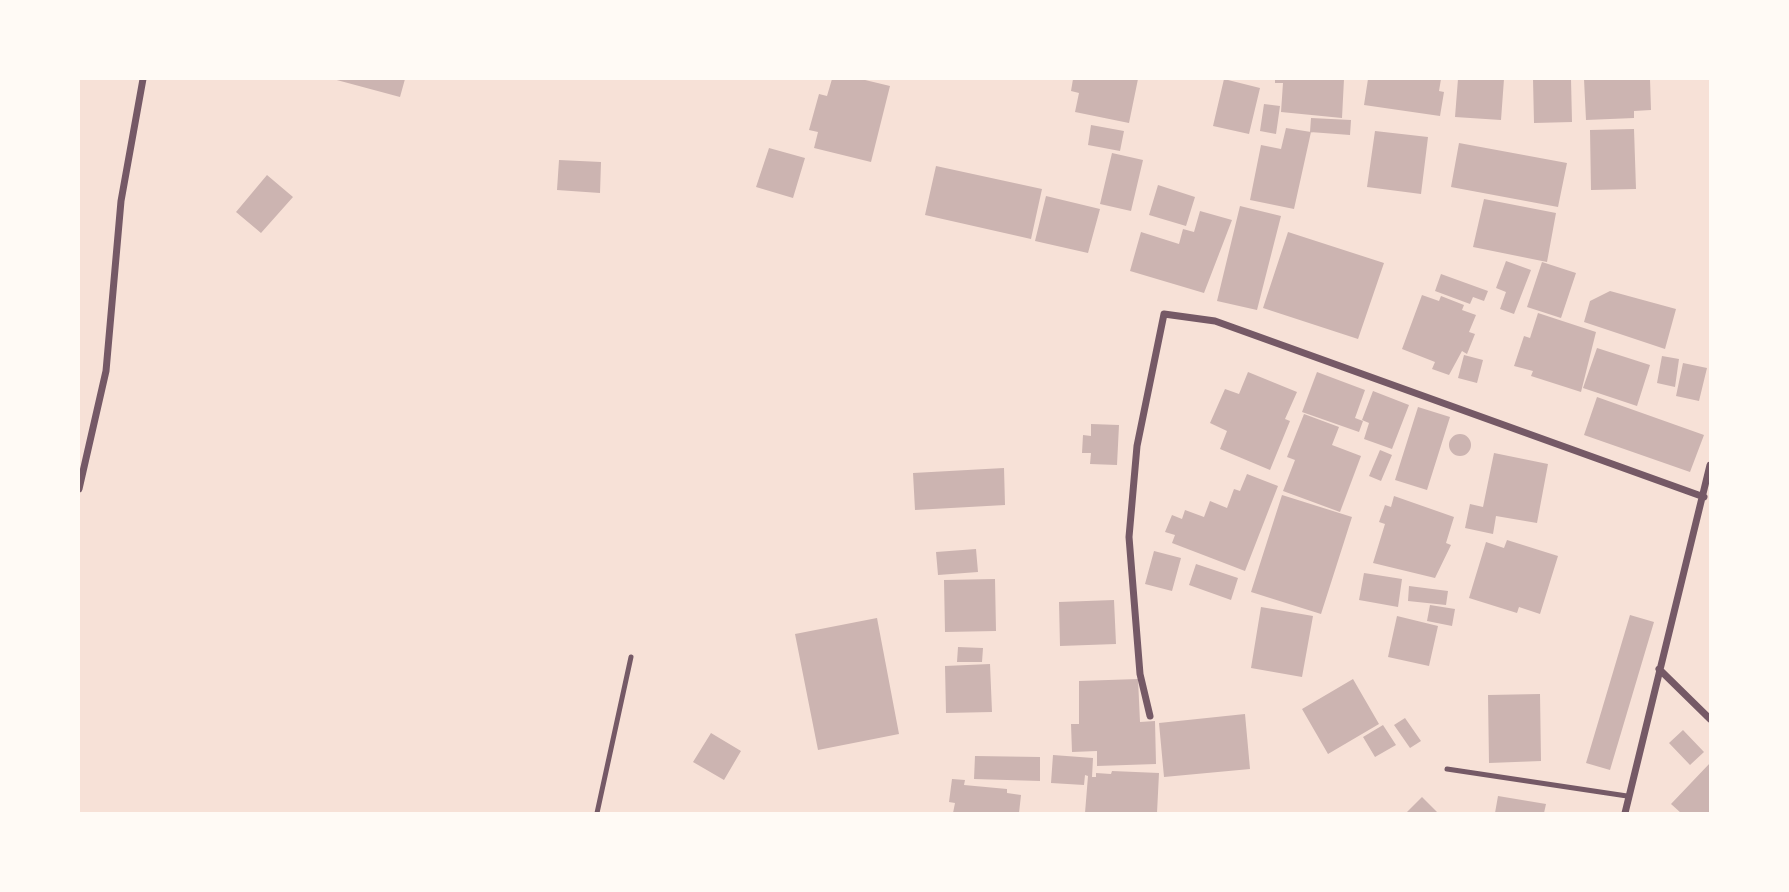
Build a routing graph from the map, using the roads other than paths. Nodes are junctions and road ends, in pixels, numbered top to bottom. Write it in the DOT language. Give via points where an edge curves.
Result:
graph roads {
  1 [pos="143,79"];
  2 [pos="1710,465"];
  3 [pos="79,489"];
  4 [pos="1704,497"];
  5 [pos="631,657"];
  6 [pos="1660,669"];
  7 [pos="1150,716"];
  8 [pos="1710,719"];
  9 [pos="1447,769"];
  10 [pos="1627,796"];
  11 [pos="597,813"];
  12 [pos="1625,813"];
  1 -- 3 [label="street" via="121,201 106,372"];
  2 -- 4 [label="street"];
  4 -- 6 [label="street"];
  4 -- 7 [label="street" via="1214,321 1164,314 1138,446 1129,537 1140,674"];
  5 -- 11 [label="lane"];
  6 -- 8 [label="street"];
  6 -- 10 [label="street"];
  9 -- 10 [label="lane"];
  10 -- 12 [label="street"];
}
